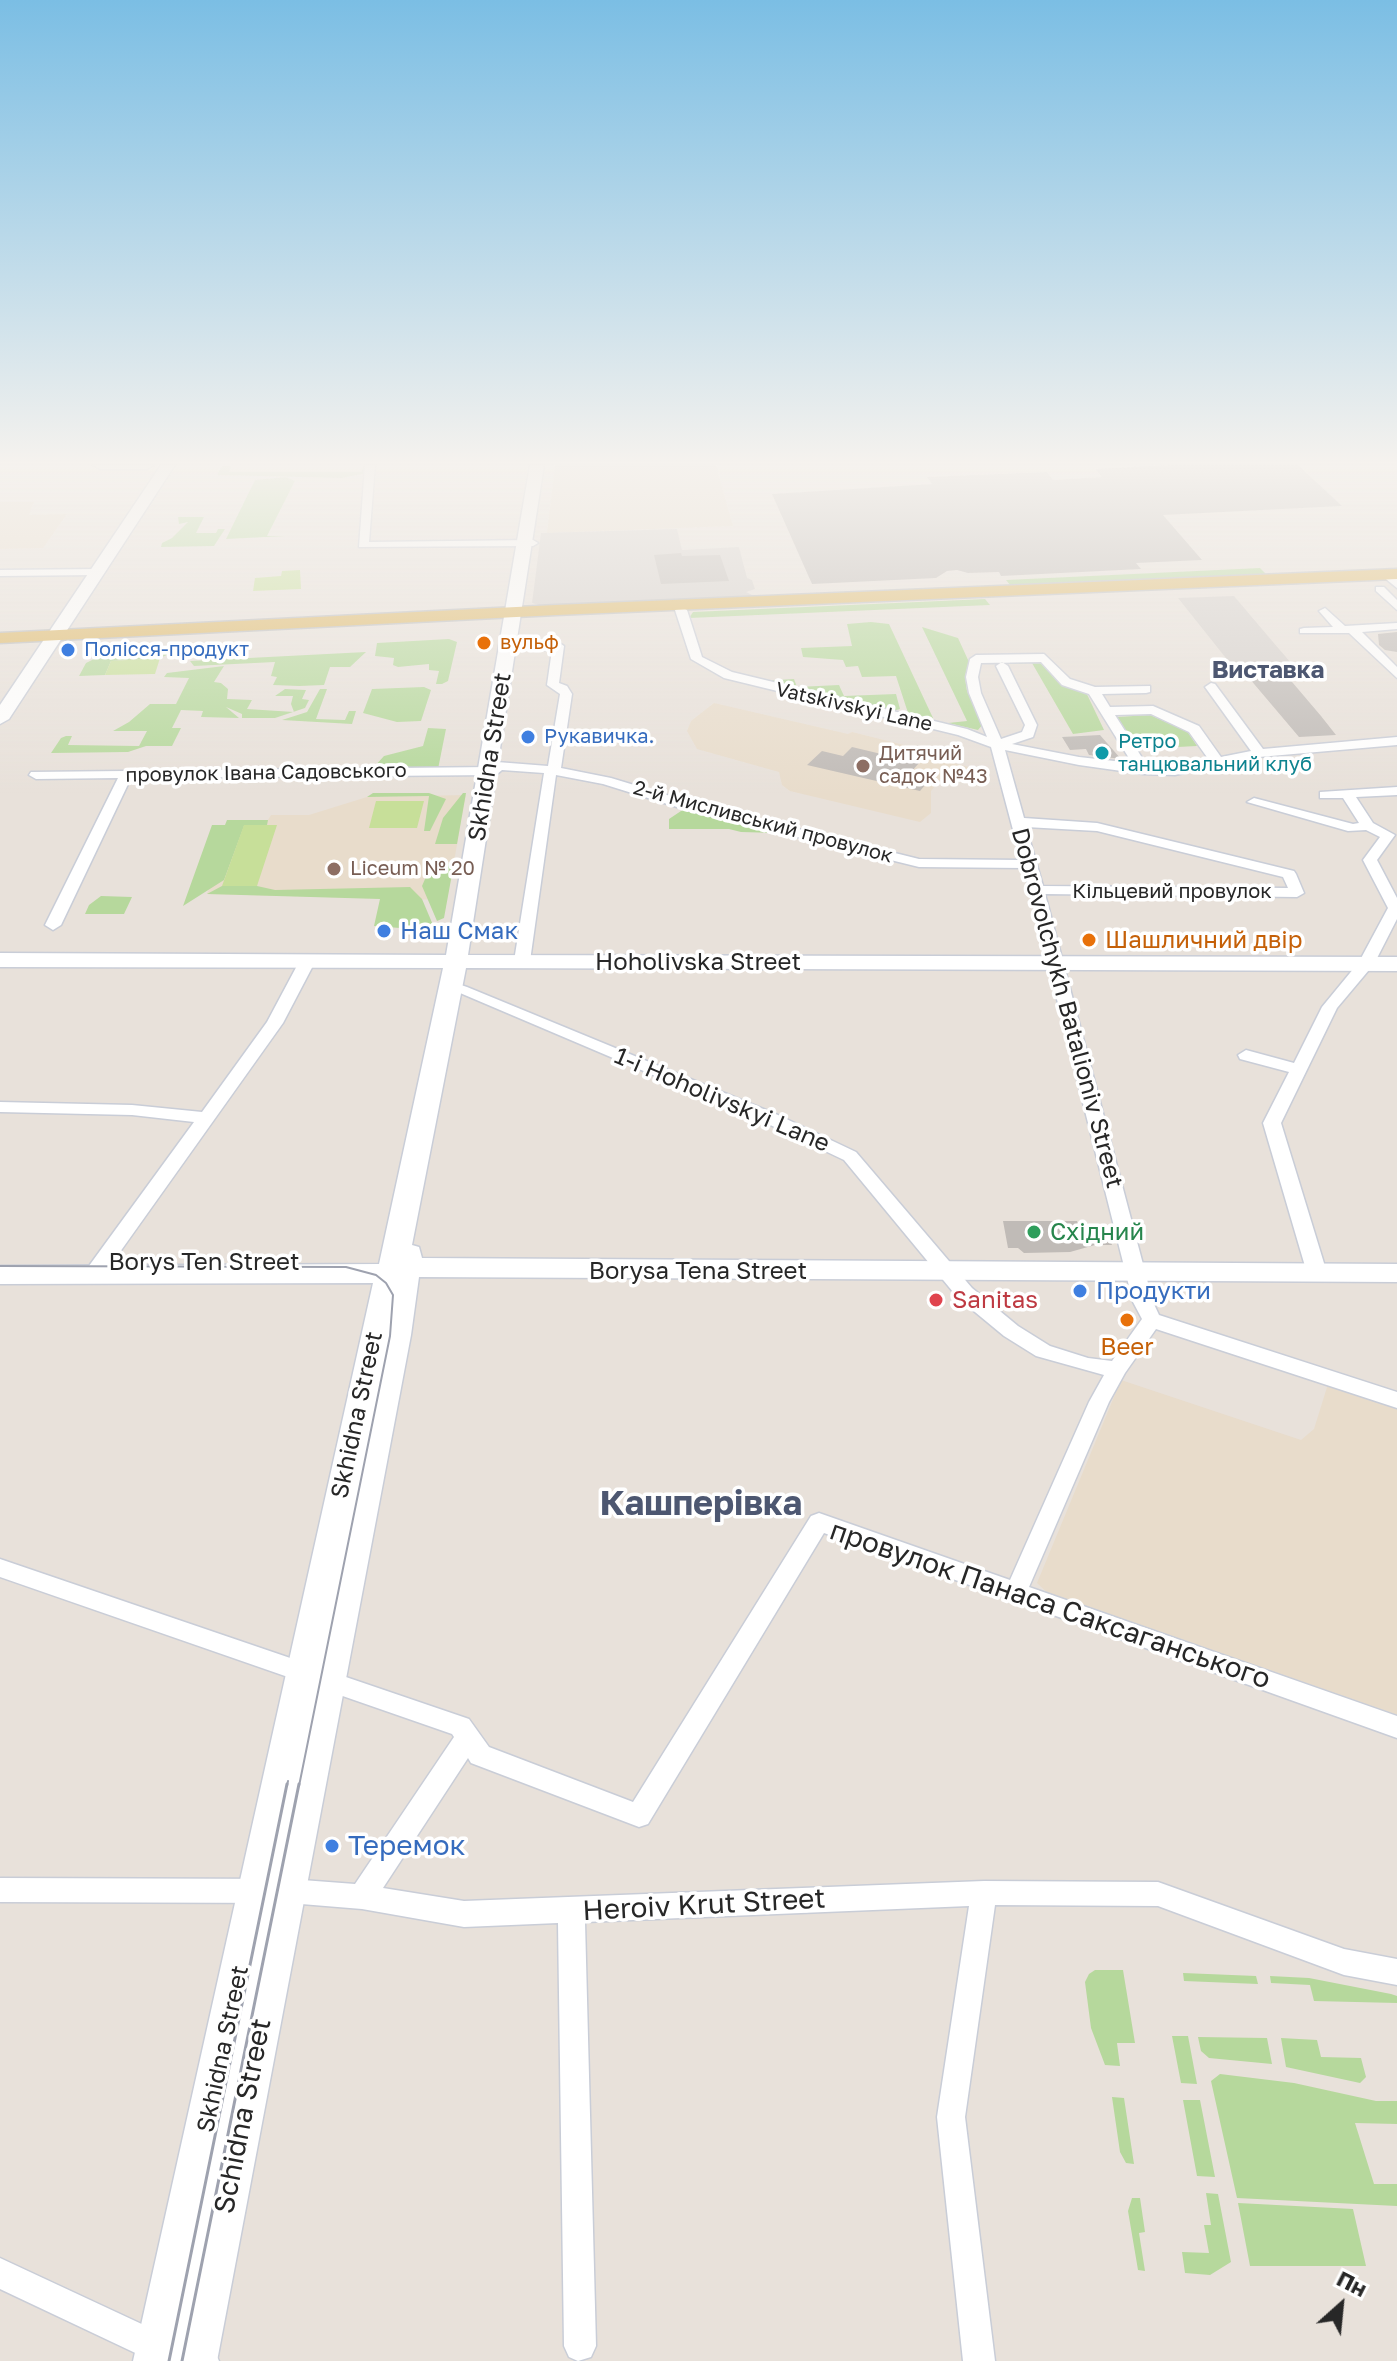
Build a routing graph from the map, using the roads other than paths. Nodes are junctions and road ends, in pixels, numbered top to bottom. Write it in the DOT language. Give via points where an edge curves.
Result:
graph roads {
  1 [pos="96,575"];
  2 [pos="524,575"];
  3 [pos="1269,580"];
  4 [pos="1394,581"];
  5 [pos="1397,607"];
  6 [pos="681,610"];
  7 [pos="1325,611"];
  8 [pos="517,614"];
  9 [pos="1397,626"];
  10 [pos="1347,629"];
  11 [pos="1304,631"];
  12 [pos="54,637"];
  13 [pos="0,640"];
  14 [pos="515,646"];
  15 [pos="1002,666"];
  16 [pos="1397,674"];
  17 [pos="1211,687"];
  18 [pos="1146,689"];
  19 [pos="1094,691"];
  20 [pos="1106,711"];
  21 [pos="0,719"];
  22 [pos="1397,741"];
  23 [pos="997,745"];
  24 [pos="1259,753"];
  25 [pos="1218,763"];
  26 [pos="494,769"];
  27 [pos="552,770"];
  28 [pos="1143,770"];
  29 [pos="36,775"];
  30 [pos="126,775"];
  31 [pos="1397,791"];
  32 [pos="1347,794"];
  33 [pos="1325,795"];
  34 [pos="1254,802"];
  35 [pos="1018,822"];
  36 [pos="1368,826"];
  37 [pos="1030,864"];
  38 [pos="1037,890"];
  39 [pos="53,925"];
  40 [pos="0,960"];
  41 [pos="308,960"];
  42 [pos="461,961"];
  43 [pos="522,961"];
  44 [pos="1055,963"];
  45 [pos="1366,964"];
  46 [pos="1397,964"];
  47 [pos="461,990"];
  48 [pos="1246,1055"];
  49 [pos="1299,1070"];
  50 [pos="0,1107"];
  51 [pos="205,1118"];
  52 [pos="0,1262"];
  53 [pos="98,1268"];
  54 [pos="396,1268"];
  55 [pos="946,1272"];
  56 [pos="1137,1272"];
  57 [pos="1317,1273"];
  58 [pos="1397,1273"];
  59 [pos="0,1275"];
  60 [pos="1152,1320"];
  61 [pos="1117,1369"];
  62 [pos="1397,1400"];
  63 [pos="0,1568"];
  64 [pos="1016,1592"];
  65 [pos="314,1677"];
  66 [pos="1397,1727"];
  67 [pos="468,1737"];
  68 [pos="0,1890"];
  69 [pos="273,1890"];
  70 [pos="984,1893"];
  71 [pos="362,1897"];
  72 [pos="571,1911"];
  73 [pos="1397,1972"];
  74 [pos="0,2273"];
  75 [pos="580,2346"];
  76 [pos="181,2357"];
  77 [pos="979,2361"];
  1 -- 12 [label="street"];
  2 -- 8 [label="street, Skhidna Street"];
  3 -- 4 [label="main road"];
  3 -- 6 [label="main road"];
  3 -- 8 [label="main road"];
  4 -- 5 [label="street" via="1380,589"];
  6 -- 8 [label="main road"];
  6 -- 23 [label="street, Vatskivskyi Lane" via="697,659 728,675"];
  7 -- 10 [label="street"];
  8 -- 12 [label="main road"];
  8 -- 14 [label="street, Skhidna Street"];
  8 -- 26 [label="street, Skhidna Street"];
  9 -- 10 [label="street"];
  10 -- 11 [label="street"];
  10 -- 16 [label="street"];
  12 -- 13 [label="main road"];
  12 -- 21 [label="street"];
  14 -- 26 [label="street, Skhidna Street"];
  14 -- 27 [label="street" via="558,646 553,685 566,694"];
  15 -- 23 [label="street" via="1031,725 1028,734"];
  17 -- 24 [label="street"];
  18 -- 19 [label="street"];
  19 -- 20 [label="street"];
  19 -- 23 [label="street, Dobrovolchykh Batalioniv Street" via="1061,679 1044,658 976,659 975,693"];
  20 -- 25 [label="street" via="1153,710 1194,729"];
  20 -- 28 [label="street"];
  22 -- 24 [label="street, Vatskivskyi Lane"];
  23 -- 28 [label="street, Vatskivskyi Lane"];
  23 -- 35 [label="street, Dobrovolchykh Batalioniv Street"];
  24 -- 25 [label="street, Vatskivskyi Lane"];
  25 -- 28 [label="street, Vatskivskyi Lane"];
  26 -- 27 [label="street, 2-й Мисливський провулок"];
  26 -- 30 [label="street, провулок Івана Садовського"];
  26 -- 42 [label="street, Skhidna Street"];
  27 -- 37 [label="street, 2-й Мисливський провулок" via="919,863"];
  27 -- 43 [label="street"];
  29 -- 30 [label="street, провулок Івана Садовського"];
  30 -- 39 [label="street"];
  31 -- 32 [label="street"];
  32 -- 33 [label="street"];
  32 -- 36 [label="street"];
  34 -- 36 [label="street" via="1353,828"];
  35 -- 37 [label="street, Dobrovolchykh Batalioniv Street"];
  35 -- 38 [label="street, Кільцевий провулок" via="1097,827 1234,860 1289,874 1297,893"];
  36 -- 45 [label="street" via="1388,835 1370,860 1395,908"];
  37 -- 38 [label="street, Dobrovolchykh Batalioniv Street"];
  38 -- 44 [label="street, Dobrovolchykh Batalioniv Street"];
  40 -- 41 [label="street, Hoholivska Street"];
  41 -- 42 [label="street, Hoholivska Street"];
  41 -- 51 [label="street" via="275,1023"];
  42 -- 43 [label="street, Hoholivska Street"];
  42 -- 47 [label="street, Skhidna Street"];
  42 -- 54 [label="street, Skhidna Street"];
  43 -- 44 [label="street, Hoholivska Street"];
  44 -- 45 [label="street, Hoholivska Street"];
  44 -- 56 [label="street, Dobrovolchykh Batalioniv Street"];
  45 -- 46 [label="street, Hoholivska Street"];
  45 -- 49 [label="street" via="1330,1007"];
  47 -- 54 [label="street, Skhidna Street"];
  47 -- 55 [label="street, 1-i Hoholivskyi Lane" via="850,1156"];
  48 -- 49 [label="street"];
  49 -- 57 [label="street" via="1272,1123"];
  50 -- 51 [label="street" via="132,1110"];
  51 -- 53 [label="street"];
  52 -- 53 [label="street, Borys Ten Street"];
  53 -- 54 [label="street, Borysa Tena Street"];
  53 -- 59 [label="street, Borysa Tena Street"];
  54 -- 55 [label="street, Borysa Tena Street"];
  54 -- 65 [label="street, Skhidna Street"];
  55 -- 56 [label="street, Borysa Tena Street"];
  55 -- 61 [label="street, 1-i Hoholivskyi Lane" via="1011,1331 1043,1351"];
  56 -- 57 [label="street, Borysa Tena Street"];
  56 -- 60 [label="street, Dobrovolchykh Batalioniv Street"];
  57 -- 58 [label="street, Borysa Tena Street"];
  60 -- 61 [label="street"];
  60 -- 62 [label="street"];
  61 -- 64 [label="street"];
  63 -- 65 [label="street, провулок Панаса Саксаганського"];
  64 -- 66 [label="street, провулок Панаса Саксаганського"];
  64 -- 67 [label="street, провулок Панаса Саксаганського" via="819,1522 639,1816 480,1755"];
  65 -- 67 [label="street, провулок Панаса Саксаганського" via="460,1726"];
  65 -- 69 [label="street, Schidna Street"];
  67 -- 71 [label="street"];
  68 -- 69 [label="street, Heroiv Krut Street"];
  69 -- 71 [label="street, Heroiv Krut Street"];
  69 -- 76 [label="street, Schidna Street"];
  70 -- 72 [label="street, Heroiv Krut Street"];
  70 -- 73 [label="street, Heroiv Krut Street" via="1158,1894 1344,1962"];
  70 -- 77 [label="street" via="951,2117"];
  71 -- 72 [label="street, Heroiv Krut Street" via="464,1914"];
  72 -- 75 [label="street"];
  74 -- 76 [label="street"];
}
